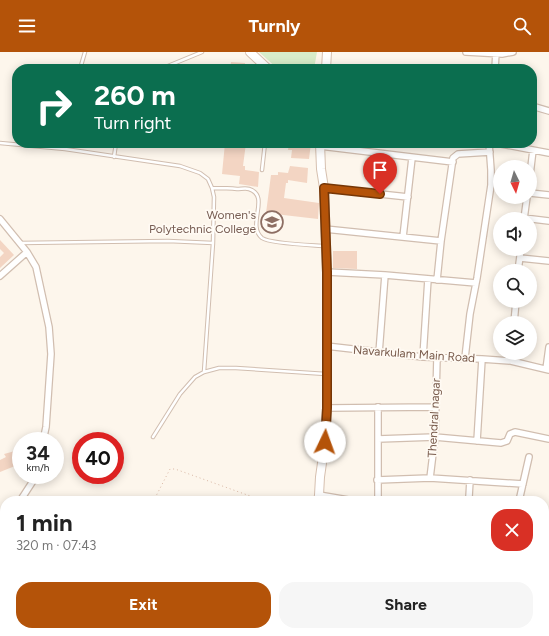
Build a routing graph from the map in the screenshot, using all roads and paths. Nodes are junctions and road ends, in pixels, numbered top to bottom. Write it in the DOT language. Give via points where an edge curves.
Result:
graph roads {
  1 [pos="85,52"];
  2 [pos="202,52"];
  3 [pos="250,52"];
  4 [pos="327,52"];
  5 [pos="466,52"];
  6 [pos="513,52"];
  7 [pos="496,53"];
  8 [pos="81,64"];
  9 [pos="173,64"];
  10 [pos="263,64"];
  11 [pos="326,64"];
  12 [pos="495,64"];
  13 [pos="537,107"];
  14 [pos="549,111"];
  15 [pos="0,143"];
  16 [pos="12,144"];
  17 [pos="54,148"];
  18 [pos="115,148"];
  19 [pos="264,148"];
  20 [pos="320,148"];
  21 [pos="341,148"];
  22 [pos="490,148"];
  23 [pos="522,148"];
  24 [pos="65,149"];
  25 [pos="533,150"];
  26 [pos="490,152"];
  27 [pos="549,153"];
  28 [pos="114,157"];
  29 [pos="412,158"];
  30 [pos="532,160"];
  31 [pos="452,162"];
  32 [pos="262,170"];
  33 [pos="212,188"];
  34 [pos="324,188"];
  35 [pos="537,194"];
  36 [pos="549,195"];
  37 [pos="408,197"];
  38 [pos="537,220"];
  39 [pos="549,221"];
  40 [pos="1,222"];
  41 [pos="325,229"];
  42 [pos="403,237"];
  43 [pos="441,241"];
  44 [pos="19,243"];
  45 [pos="213,243"];
  46 [pos="326,246"];
  47 [pos="27,252"];
  48 [pos="520,258"];
  49 [pos="549,261"];
  50 [pos="519,264"];
  51 [pos="327,272"];
  52 [pos="386,275"];
  53 [pos="0,276"];
  54 [pos="428,279"];
  55 [pos="437,280"];
  56 [pos="476,283"];
  57 [pos="326,346"];
  58 [pos="549,348"];
  59 [pos="379,353"];
  60 [pos="422,357"];
  61 [pos="437,357"];
  62 [pos="465,358"];
  63 [pos="482,359"];
  64 [pos="511,361"];
  65 [pos="547,369"];
  66 [pos="204,372"];
  67 [pos="326,374"];
  68 [pos="378,407"];
  69 [pos="436,407"];
  70 [pos="327,408"];
  71 [pos="45,432"];
  72 [pos="435,437"];
  73 [pos="153,438"];
  74 [pos="378,439"];
  75 [pos="549,439"];
  76 [pos="476,441"];
  77 [pos="528,457"];
  78 [pos="430,478"];
  79 [pos="377,480"];
  80 [pos="470,480"];
  81 [pos="31,484"];
  82 [pos="523,484"];
  83 [pos="23,496"];
  84 [pos="156,496"];
  85 [pos="250,496"];
  86 [pos="318,496"];
  87 [pos="378,496"];
  88 [pos="469,496"];
  89 [pos="520,496"];
  1 -- 8 [label="lane"];
  2 -- 9 [label="lane"];
  3 -- 10 [label="street"];
  4 -- 11 [label="street"];
  5 -- 7 [label="street"];
  6 -- 7 [label="street"];
  7 -- 12 [label="street"];
  13 -- 14 [label="street"];
  15 -- 16 [label="lane"];
  17 -- 24 [label="lane"];
  18 -- 28 [label="lane"];
  19 -- 32 [label="lane"];
  20 -- 34 [label="street"];
  21 -- 29 [label="street"];
  22 -- 26 [label="street"];
  23 -- 25 [label="street"];
  24 -- 28 [label="lane"];
  25 -- 27 [label="street"];
  25 -- 30 [label="street"];
  26 -- 31 [label="street" via="458,154"];
  26 -- 56 [label="street" via="491,185"];
  28 -- 33 [label="lane" via="180,166 200,173 208,179"];
  29 -- 31 [label="street"];
  29 -- 37 [label="street"];
  31 -- 43 [label="street"];
  33 -- 45 [label="lane"];
  33 -- 46 [label="lane" via="249,189 255,192 259,198 257,232 262,238 271,242"];
  34 -- 37 [label="street"];
  34 -- 41 [label="street"];
  35 -- 36 [label="street"];
  37 -- 42 [label="street"];
  38 -- 39 [label="street"];
  40 -- 44 [label="street"];
  41 -- 42 [label="street"];
  41 -- 46 [label="street"];
  42 -- 43 [label="street"];
  43 -- 55 [label="street"];
  44 -- 45 [label="lane"];
  44 -- 47 [label="street"];
  45 -- 66 [label="lane"];
  46 -- 51 [label="street"];
  47 -- 53 [label="street"];
  47 -- 71 [label="street" via="36,267 49,327 51,354"];
  48 -- 49 [label="street"];
  48 -- 50 [label="street"];
  51 -- 52 [label="street"];
  51 -- 57 [label="street"];
  52 -- 54 [label="street"];
  52 -- 59 [label="street"];
  54 -- 55 [label="street"];
  54 -- 60 [label="street"];
  55 -- 56 [label="street"];
  56 -- 62 [label="street"];
  57 -- 59 [label="street, Navarkulam Main Road"];
  57 -- 67 [label="street"];
  58 -- 65 [label="street"];
  59 -- 60 [label="street, Navarkulam Main Road"];
  60 -- 61 [label="street, Navarkulam Main Road"];
  61 -- 62 [label="street, Navarkulam Main Road"];
  61 -- 69 [label="street, Thendral nagar"];
  62 -- 63 [label="street, Navarkulam Main Road"];
  63 -- 64 [label="street, Navarkulam Main Road"];
  63 -- 76 [label="street"];
  64 -- 65 [label="street, Navarkulam Main Road"];
  66 -- 67 [label="lane" via="219,368 236,368"];
  66 -- 73 [label="lane" via="195,377 180,394"];
  67 -- 70 [label="street"];
  68 -- 69 [label="street"];
  68 -- 70 [label="street"];
  68 -- 74 [label="street"];
  69 -- 72 [label="street, Thendral nagar"];
  70 -- 86 [label="street"];
  72 -- 74 [label="street"];
  72 -- 76 [label="street"];
  72 -- 78 [label="street, Thendral nagar"];
  74 -- 79 [label="street"];
  75 -- 76 [label="street" via="515,432 510,434 507,441 501,443"];
  77 -- 82 [label="street"];
  78 -- 79 [label="street"];
  78 -- 80 [label="street"];
  79 -- 87 [label="street"];
  80 -- 82 [label="street"];
  80 -- 88 [label="street"];
  81 -- 83 [label="street"];
  82 -- 89 [label="street"];
  84 -- 85 [label="path" via="170,469 175,469"];
}
